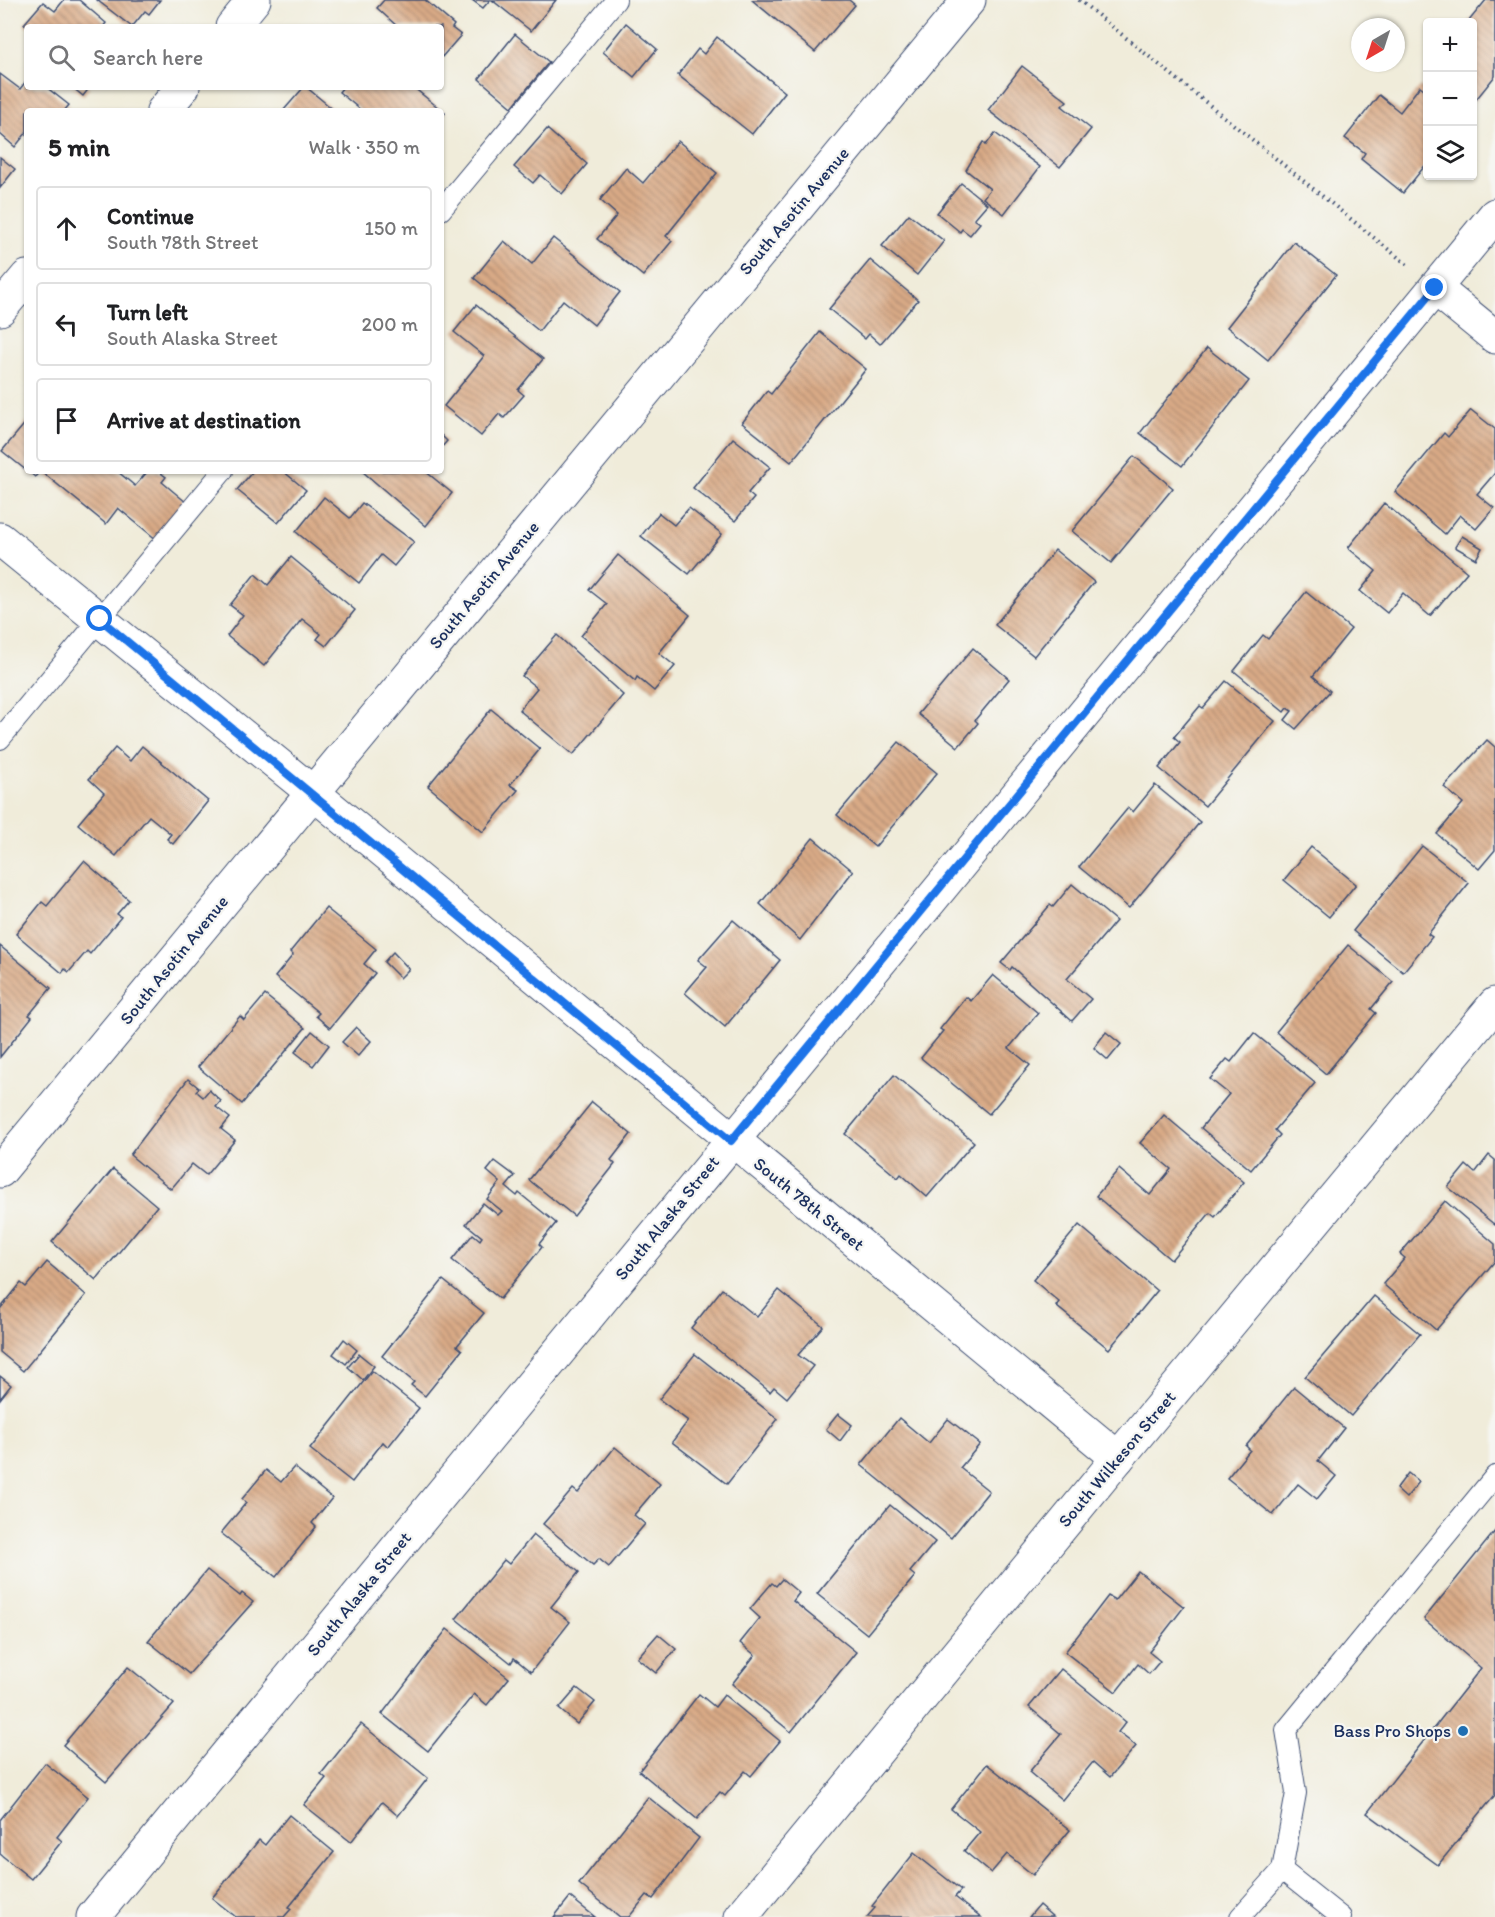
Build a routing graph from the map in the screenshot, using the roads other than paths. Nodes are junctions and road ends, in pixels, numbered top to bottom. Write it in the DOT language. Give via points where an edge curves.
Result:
graph roads {
  1 [pos="254,0"];
  2 [pos="616,0"];
  3 [pos="969,0"];
  4 [pos="234,24"];
  5 [pos="180,90"];
  6 [pos="166,108"];
  7 [pos="444,206"];
  8 [pos="1495,215"];
  9 [pos="24,281"];
  10 [pos="1435,288"];
  11 [pos="0,309"];
  12 [pos="1495,337"];
  13 [pos="221,474"];
  14 [pos="0,539"];
  15 [pos="100,619"];
  16 [pos="0,740"];
  17 [pos="312,792"];
  18 [pos="1495,1004"];
  19 [pos="731,1141"];
  20 [pos="0,1172"];
  21 [pos="1118,1458"];
  22 [pos="1495,1476"];
  23 [pos="1282,1870"];
  24 [pos="93,1917"];
  25 [pos="741,1917"];
  26 [pos="1240,1917"];
  27 [pos="1341,1917"];
  1 -- 4 [label="street"];
  2 -- 7 [label="lane"];
  3 -- 17 [label="street, South Asotin Avenue"];
  5 -- 6 [label="street"];
  8 -- 10 [label="street, South Alaska Street"];
  9 -- 11 [label="street"];
  10 -- 12 [label="street"];
  10 -- 19 [label="street, South Alaska Street"];
  13 -- 15 [label="lane"];
  14 -- 15 [label="street, South 78th Street"];
  15 -- 16 [label="lane"];
  15 -- 17 [label="street, South 78th Street"];
  17 -- 19 [label="street, South 78th Street"];
  17 -- 20 [label="street, South Asotin Avenue"];
  18 -- 21 [label="street, South Wilkeson Street"];
  19 -- 21 [label="street, South 78th Street"];
  19 -- 24 [label="street, South Alaska Street"];
  21 -- 25 [label="street, South Wilkeson Street"];
  22 -- 23 [label="lane" via="1286,1730 1296,1792"];
  23 -- 26 [label="lane"];
  23 -- 27 [label="lane"];
}
